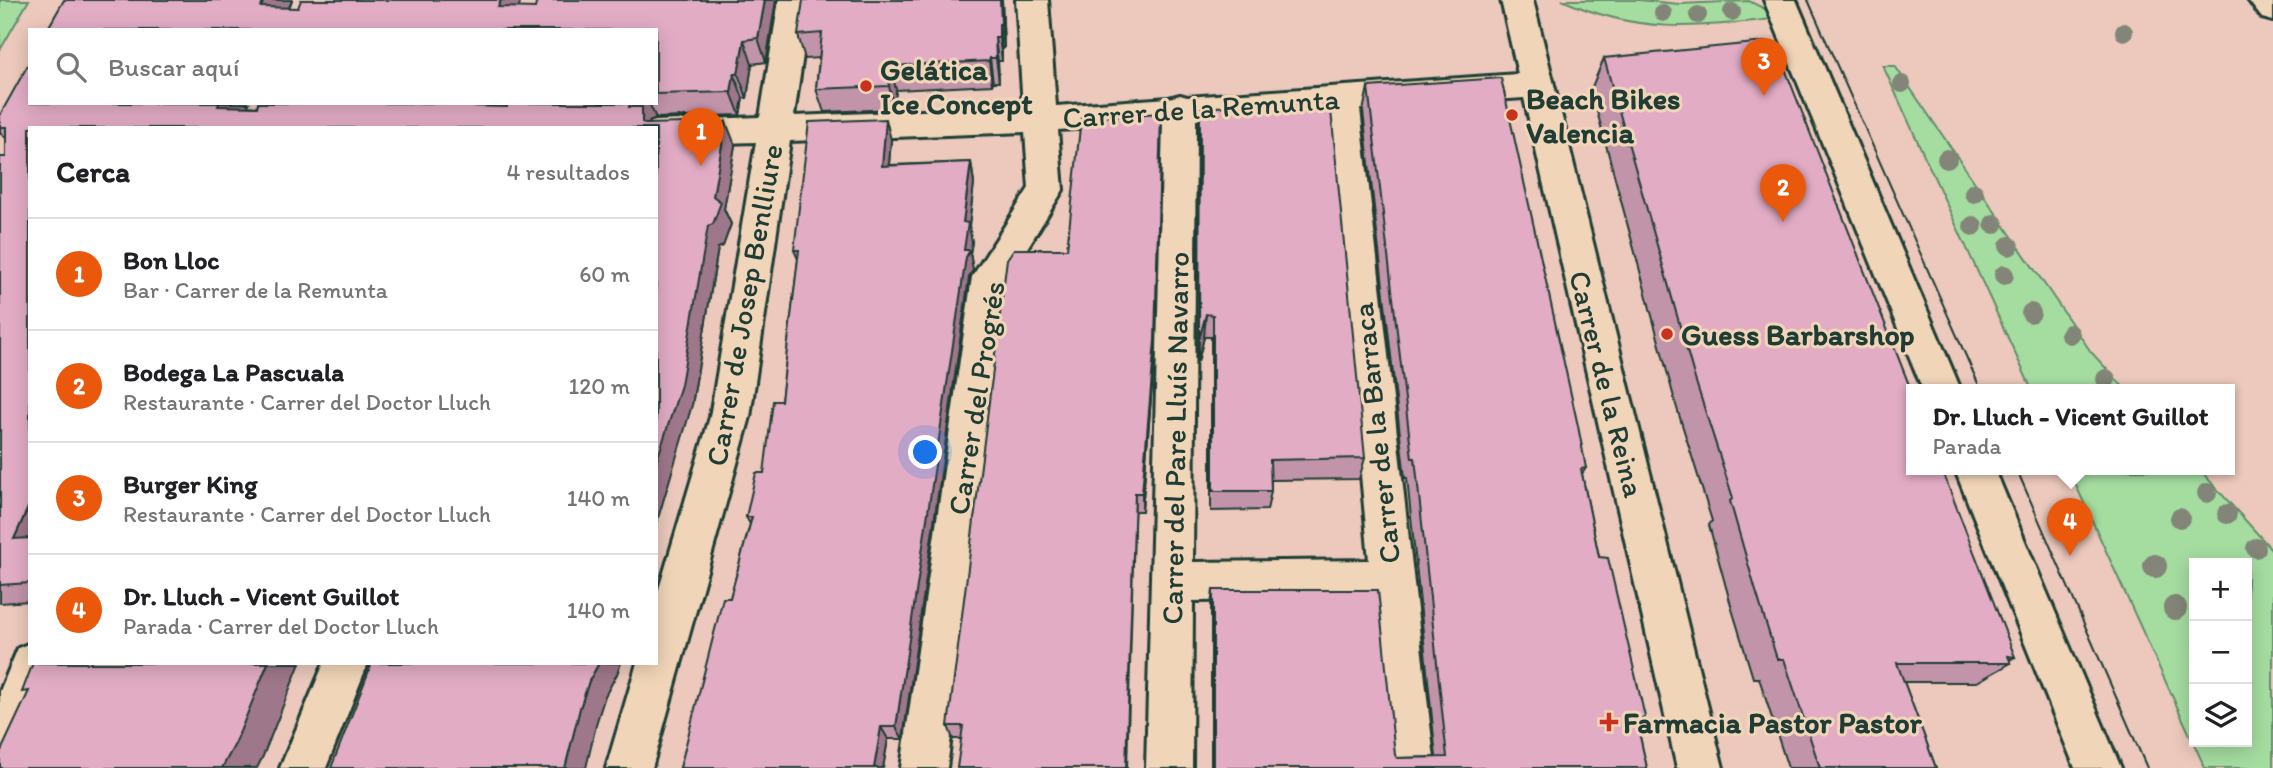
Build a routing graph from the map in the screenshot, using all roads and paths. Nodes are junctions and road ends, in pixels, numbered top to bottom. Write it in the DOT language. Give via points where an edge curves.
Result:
graph roads {
  1 [pos="795,0"];
  2 [pos="1032,0"];
  3 [pos="1517,0"];
  4 [pos="1780,0"];
  5 [pos="2264,0"];
  6 [pos="2273,10"];
  7 [pos="1535,85"];
  8 [pos="1342,98"];
  9 [pos="1180,107"];
  10 [pos="1043,119"];
  11 [pos="777,127"];
  12 [pos="658,133"];
  13 [pos="1940,384"];
  14 [pos="1977,475"];
  15 [pos="1392,579"];
  16 [pos="1173,582"];
  17 [pos="33,665"];
  18 [pos="345,665"];
  19 [pos="0,745"];
  20 [pos="303,768"];
  21 [pos="629,768"];
  22 [pos="924,768"];
  23 [pos="1170,768"];
  24 [pos="1412,768"];
  25 [pos="1700,768"];
  26 [pos="2098,768"];
  1 -- 11 [label="street, Carrer de Josep Benlliure"];
  2 -- 10 [label="street, Carrer del Progrés"];
  3 -- 7 [label="street, Carrer de la Reina"];
  4 -- 13 [label="street"];
  5 -- 6 [label="street"];
  7 -- 8 [label="street, Carrer de la Remunta"];
  7 -- 25 [label="street, Carrer de la Reina"];
  8 -- 9 [label="street, Carrer de la Remunta"];
  8 -- 15 [label="street, Carrer de la Barraca"];
  9 -- 10 [label="street, Carrer de la Remunta"];
  9 -- 16 [label="street, Carrer del Pare Lluís Navarro"];
  10 -- 11 [label="street, Carrer de la Remunta"];
  10 -- 22 [label="street, Carrer del Progrés" via="1046,190 990,277"];
  11 -- 12 [label="street, Carrer de la Remunta"];
  11 -- 21 [label="street, Carrer de Josep Benlliure" via="730,418"];
  14 -- 26 [label="street"];
  15 -- 16 [label="street"];
  15 -- 24 [label="street, Carrer de la Barraca"];
  16 -- 23 [label="street, Carrer del Pare Lluís Navarro"];
  17 -- 19 [label="street"];
  18 -- 20 [label="street"];
}
